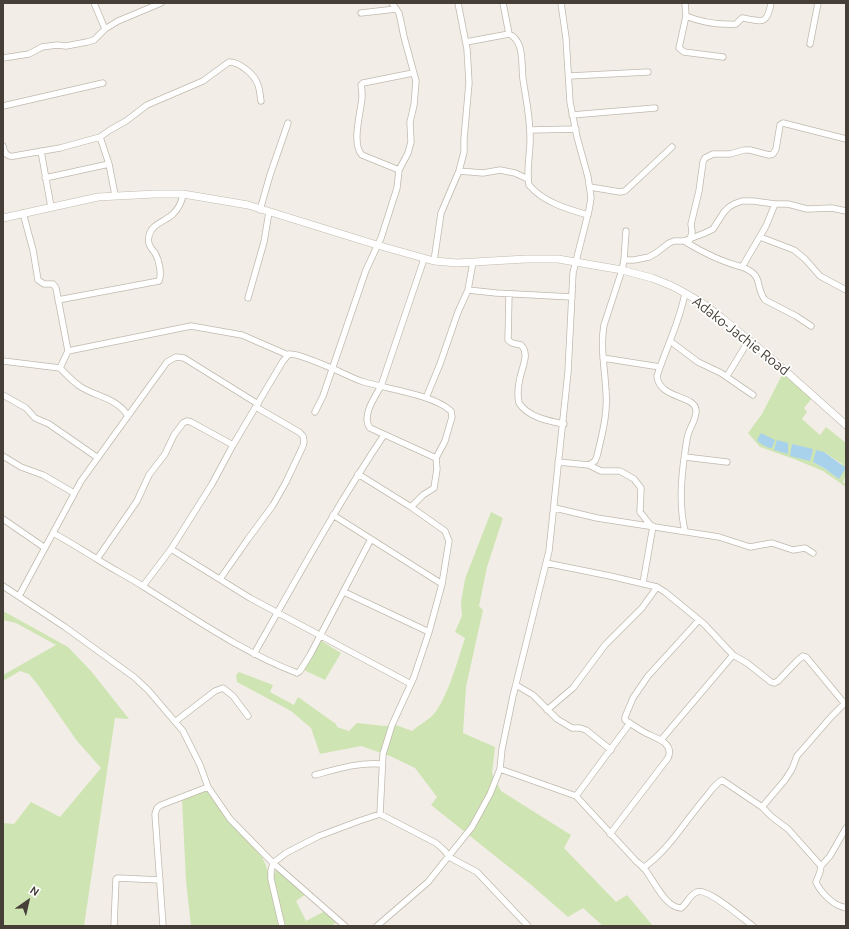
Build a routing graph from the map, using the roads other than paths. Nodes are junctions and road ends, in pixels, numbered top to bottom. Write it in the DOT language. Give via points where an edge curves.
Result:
graph roads {
  1 [pos="94,3"];
  2 [pos="161,3"];
  3 [pos="392,3"];
  4 [pos="458,3"];
  5 [pos="503,3"];
  6 [pos="562,3"];
  7 [pos="686,3"];
  8 [pos="771,3"];
  9 [pos="818,3"];
  10 [pos="396,10"];
  11 [pos="361,13"];
  12 [pos="686,16"];
  13 [pos="105,29"];
  14 [pos="509,34"];
  15 [pos="466,42"];
  16 [pos="810,44"];
  17 [pos="723,57"];
  18 [pos="3,58"];
  19 [pos="648,72"];
  20 [pos="413,73"];
  21 [pos="569,76"];
  22 [pos="103,83"];
  23 [pos="261,101"];
  24 [pos="3,106"];
  25 [pos="655,108"];
  26 [pos="572,115"];
  27 [pos="288,123"];
  28 [pos="576,129"];
  29 [pos="530,130"];
  30 [pos="100,137"];
  31 [pos="846,139"];
  32 [pos="3,146"];
  33 [pos="672,147"];
  34 [pos="41,151"];
  35 [pos="109,164"];
  36 [pos="399,170"];
  37 [pos="459,171"];
  38 [pos="45,178"];
  39 [pos="528,179"];
  40 [pos="590,187"];
  41 [pos="183,194"];
  42 [pos="115,195"];
  43 [pos="775,204"];
  44 [pos="51,207"];
  45 [pos="260,210"];
  46 [pos="846,211"];
  47 [pos="269,212"];
  48 [pos="23,213"];
  49 [pos="588,215"];
  50 [pos="3,218"];
  51 [pos="626,231"];
  52 [pos="760,237"];
  53 [pos="688,240"];
  54 [pos="377,245"];
  55 [pos="424,259"];
  56 [pos="624,260"];
  57 [pos="434,261"];
  58 [pos="576,261"];
  59 [pos="473,262"];
  60 [pos="742,267"];
  61 [pos="622,270"];
  62 [pos="468,290"];
  63 [pos="846,290"];
  64 [pos="685,293"];
  65 [pos="509,294"];
  66 [pos="572,297"];
  67 [pos="248,298"];
  68 [pos="58,300"];
  69 [pos="811,326"];
  70 [pos="749,340"];
  71 [pos="670,342"];
  72 [pos="68,350"];
  73 [pos="288,355"];
  74 [pos="603,358"];
  75 [pos="3,361"];
  76 [pos="660,367"];
  77 [pos="60,368"];
  78 [pos="331,368"];
  79 [pos="727,376"];
  80 [pos="380,386"];
  81 [pos="3,395"];
  82 [pos="753,395"];
  83 [pos="426,398"];
  84 [pos="257,406"];
  85 [pos="315,412"];
  86 [pos="128,416"];
  87 [pos="564,424"];
  88 [pos="846,425"];
  89 [pos="384,435"];
  90 [pos="233,445"];
  91 [pos="3,456"];
  92 [pos="685,457"];
  93 [pos="98,458"];
  94 [pos="436,458"];
  95 [pos="558,462"];
  96 [pos="727,462"];
  97 [pos="589,465"];
  98 [pos="358,474"];
  99 [pos="74,494"];
  100 [pos="411,506"];
  101 [pos="555,508"];
  102 [pos="333,515"];
  103 [pos="3,519"];
  104 [pos="652,526"];
  105 [pos="685,531"];
  106 [pos="53,533"];
  107 [pos="371,538"];
  108 [pos="45,548"];
  109 [pos="171,549"];
  110 [pos="813,553"];
  111 [pos="96,559"];
  112 [pos="546,563"];
  113 [pos="220,579"];
  114 [pos="643,583"];
  115 [pos="442,584"];
  116 [pos="3,586"];
  117 [pos="143,586"];
  118 [pos="657,587"];
  119 [pos="344,592"];
  120 [pos="19,596"];
  121 [pos="277,613"];
  122 [pos="699,620"];
  123 [pos="429,632"];
  124 [pos="320,635"];
  125 [pos="254,654"];
  126 [pos="732,655"];
  127 [pos="411,684"];
  128 [pos="516,686"];
  129 [pos="845,702"];
  130 [pos="547,710"];
  131 [pos="248,716"];
  132 [pos="176,721"];
  133 [pos="630,723"];
  134 [pos="661,740"];
  135 [pos="611,750"];
  136 [pos="382,764"];
  137 [pos="500,769"];
  138 [pos="315,775"];
  139 [pos="208,787"];
  140 [pos="576,796"];
  141 [pos="762,807"];
  142 [pos="380,814"];
  143 [pos="846,828"];
  144 [pos="610,834"];
  145 [pos="449,857"];
  146 [pos="273,863"];
  147 [pos="821,866"];
  148 [pos="643,868"];
  149 [pos="160,880"];
  150 [pos="846,908"];
  151 [pos="114,926"];
  152 [pos="162,926"];
  153 [pos="282,926"];
  154 [pos="345,926"];
  155 [pos="377,926"];
  156 [pos="528,926"];
  157 [pos="753,926"];
  1 -- 13 [label="street"];
  2 -- 13 [label="street"];
  3 -- 10 [label="street"];
  4 -- 15 [label="street"];
  5 -- 14 [label="street"];
  6 -- 21 [label="street"];
  7 -- 12 [label="street"];
  8 -- 12 [label="street" via="769,14 762,21 742,18 736,24 715,25"];
  9 -- 16 [label="street"];
  10 -- 11 [label="street"];
  10 -- 20 [label="street"];
  12 -- 17 [label="street" via="679,48 684,52"];
  13 -- 18 [label="street" via="94,40 87,42 42,47 29,54"];
  14 -- 15 [label="street"];
  14 -- 29 [label="street" via="517,43 521,56"];
  15 -- 37 [label="street" via="469,92 464,152"];
  19 -- 21 [label="street"];
  20 -- 36 [label="street" via="416,81 410,126 411,142"];
  20 -- 36 [label="street" via="363,82 361,85 357,139 359,152"];
  21 -- 26 [label="street"];
  22 -- 24 [label="street"];
  23 -- 30 [label="street" via="258,84 252,75 237,64 229,62 203,81 147,105"];
  25 -- 26 [label="street"];
  26 -- 28 [label="street"];
  27 -- 45 [label="street"];
  28 -- 29 [label="street"];
  28 -- 40 [label="street"];
  29 -- 39 [label="street"];
  30 -- 34 [label="street"];
  30 -- 35 [label="street"];
  31 -- 53 [label="street" via="783,123 780,125 773,154 750,150 708,156 703,162 691,224 692,232"];
  32 -- 34 [label="street" via="4,153 10,156"];
  33 -- 40 [label="street" via="625,191"];
  34 -- 38 [label="street"];
  35 -- 38 [label="street"];
  35 -- 42 [label="street"];
  36 -- 54 [label="street" via="397,188"];
  37 -- 39 [label="street" via="483,173 500,170"];
  37 -- 57 [label="street" via="441,213"];
  38 -- 44 [label="street"];
  39 -- 49 [label="street" via="530,187 552,202"];
  40 -- 49 [label="street"];
  41 -- 42 [label="street, Adako-Jachie Road"];
  41 -- 45 [label="street, Adako-Jachie Road" via="238,203"];
  41 -- 68 [label="street" via="174,213 160,222 149,236 149,244 157,257 159,281"];
  42 -- 44 [label="street, Adako-Jachie Road"];
  43 -- 46 [label="street"];
  43 -- 52 [label="street"];
  43 -- 53 [label="street" via="747,200 734,204 724,212 713,229"];
  44 -- 48 [label="street, Adako-Jachie Road"];
  45 -- 47 [label="street, Adako-Jachie Road"];
  47 -- 54 [label="street, Adako-Jachie Road"];
  47 -- 67 [label="street" via="264,242"];
  48 -- 50 [label="street, Adako-Jachie Road"];
  48 -- 68 [label="street" via="37,278 42,284 55,285"];
  49 -- 58 [label="street"];
  51 -- 56 [label="street"];
  52 -- 60 [label="street"];
  52 -- 63 [label="street" via="794,250 820,276"];
  53 -- 56 [label="street" via="669,243 649,257"];
  53 -- 60 [label="street" via="695,248"];
  54 -- 55 [label="street, Adako-Jachie Road"];
  54 -- 78 [label="street" via="363,276"];
  55 -- 57 [label="street, Adako-Jachie Road"];
  55 -- 80 [label="street"];
  56 -- 61 [label="street"];
  57 -- 59 [label="street, Adako-Jachie Road"];
  58 -- 59 [label="street, Adako-Jachie Road" via="549,258"];
  58 -- 61 [label="street, Adako-Jachie Road"];
  58 -- 66 [label="street"];
  59 -- 62 [label="street"];
  60 -- 69 [label="street" via="757,276 762,296 766,300"];
  61 -- 64 [label="street, Adako-Jachie Road" via="652,278"];
  61 -- 74 [label="street" via="602,334"];
  62 -- 65 [label="street"];
  62 -- 83 [label="street"];
  64 -- 70 [label="street, Adako-Jachie Road"];
  64 -- 71 [label="street"];
  65 -- 66 [label="street"];
  65 -- 87 [label="street" via="508,340 521,345 525,352 519,378 519,403 528,412 543,420"];
  66 -- 87 [label="street"];
  68 -- 72 [label="street"];
  70 -- 79 [label="street"];
  70 -- 88 [label="street, Adako-Jachie Road"];
  71 -- 76 [label="street"];
  71 -- 79 [label="street" via="698,362"];
  72 -- 73 [label="street" via="191,326 242,335"];
  72 -- 77 [label="street"];
  73 -- 78 [label="street" via="295,354"];
  73 -- 84 [label="street"];
  74 -- 76 [label="street"];
  74 -- 97 [label="street" via="605,417 597,456"];
  75 -- 77 [label="street"];
  76 -- 92 [label="street" via="658,383 696,408 687,438"];
  77 -- 86 [label="street" via="82,388 112,401"];
  78 -- 80 [label="street"];
  78 -- 85 [label="street" via="323,396"];
  79 -- 82 [label="street"];
  80 -- 83 [label="street"];
  80 -- 89 [label="street" via="370,406 367,424"];
  81 -- 93 [label="street"];
  83 -- 94 [label="street" via="448,408 452,417 445,441"];
  84 -- 86 [label="street" via="179,357 167,362"];
  84 -- 90 [label="street"];
  84 -- 113 [label="street" via="298,432 303,436 304,442 273,505"];
  86 -- 93 [label="street"];
  87 -- 95 [label="street"];
  89 -- 94 [label="street"];
  89 -- 98 [label="street"];
  90 -- 109 [label="street"];
  90 -- 111 [label="street" via="191,422 182,423 165,454 149,475 137,501"];
  91 -- 99 [label="street" via="21,468 43,475"];
  92 -- 96 [label="street"];
  92 -- 105 [label="street" via="682,515"];
  93 -- 99 [label="street"];
  94 -- 100 [label="street" via="434,488"];
  95 -- 97 [label="street"];
  95 -- 101 [label="street"];
  97 -- 104 [label="street" via="601,471 620,471 638,484 642,493 640,512"];
  98 -- 100 [label="street"];
  98 -- 102 [label="street"];
  99 -- 106 [label="street"];
  100 -- 115 [label="street" via="448,535 450,541"];
  101 -- 104 [label="street" via="597,518"];
  101 -- 112 [label="street"];
  102 -- 107 [label="street"];
  102 -- 121 [label="street"];
  103 -- 108 [label="street"];
  104 -- 105 [label="street"];
  104 -- 114 [label="street"];
  105 -- 110 [label="street" via="719,537 750,547 772,543 794,550 806,548"];
  106 -- 108 [label="street"];
  106 -- 111 [label="street"];
  107 -- 115 [label="street"];
  107 -- 119 [label="street"];
  108 -- 120 [label="street"];
  109 -- 113 [label="street"];
  109 -- 117 [label="street"];
  111 -- 117 [label="street"];
  112 -- 114 [label="street"];
  112 -- 128 [label="street"];
  113 -- 121 [label="street"];
  114 -- 118 [label="street"];
  115 -- 123 [label="street"];
  116 -- 120 [label="street"];
  117 -- 125 [label="street"];
  118 -- 122 [label="street"];
  118 -- 130 [label="street" via="642,608 605,645 573,688"];
  119 -- 123 [label="street"];
  119 -- 124 [label="street"];
  120 -- 132 [label="street" via="134,677 156,697"];
  121 -- 124 [label="street"];
  121 -- 125 [label="street"];
  122 -- 126 [label="street"];
  122 -- 133 [label="street" via="648,676 633,698 625,717"];
  123 -- 127 [label="street"];
  124 -- 125 [label="street" via="297,673"];
  124 -- 127 [label="street"];
  126 -- 129 [label="street" via="774,683 800,658 806,657"];
  126 -- 134 [label="street"];
  127 -- 136 [label="street" via="392,726"];
  128 -- 130 [label="street" via="533,695"];
  128 -- 137 [label="street"];
  129 -- 141 [label="street" via="797,756 785,780"];
  130 -- 135 [label="street" via="566,725 586,730"];
  131 -- 132 [label="street" via="233,696 223,688 215,691"];
  132 -- 139 [label="street" via="193,750"];
  133 -- 134 [label="street"];
  133 -- 135 [label="street"];
  134 -- 144 [label="street" via="670,749 668,758"];
  135 -- 140 [label="street"];
  136 -- 138 [label="street" via="353,765"];
  136 -- 142 [label="street"];
  137 -- 140 [label="street"];
  137 -- 145 [label="street" via="476,820"];
  139 -- 146 [label="street" via="230,819"];
  139 -- 149 [label="street" via="157,808 155,814"];
  140 -- 144 [label="street"];
  141 -- 147 [label="street" via="798,839"];
  141 -- 148 [label="street" via="725,781 720,781 665,849"];
  142 -- 145 [label="street" via="436,843"];
  142 -- 146 [label="street" via="319,836 286,853"];
  143 -- 147 [label="street" via="830,856"];
  144 -- 148 [label="street"];
  145 -- 155 [label="street" via="428,882"];
  145 -- 156 [label="street" via="476,872"];
  146 -- 153 [label="street" via="272,879"];
  146 -- 154 [label="street"];
  147 -- 150 [label="street" via="816,882 818,887 839,906"];
  148 -- 157 [label="street" via="661,893 676,907 681,908 695,892 702,891"];
  149 -- 151 [label="street" via="116,879"];
  149 -- 152 [label="street"];
}
